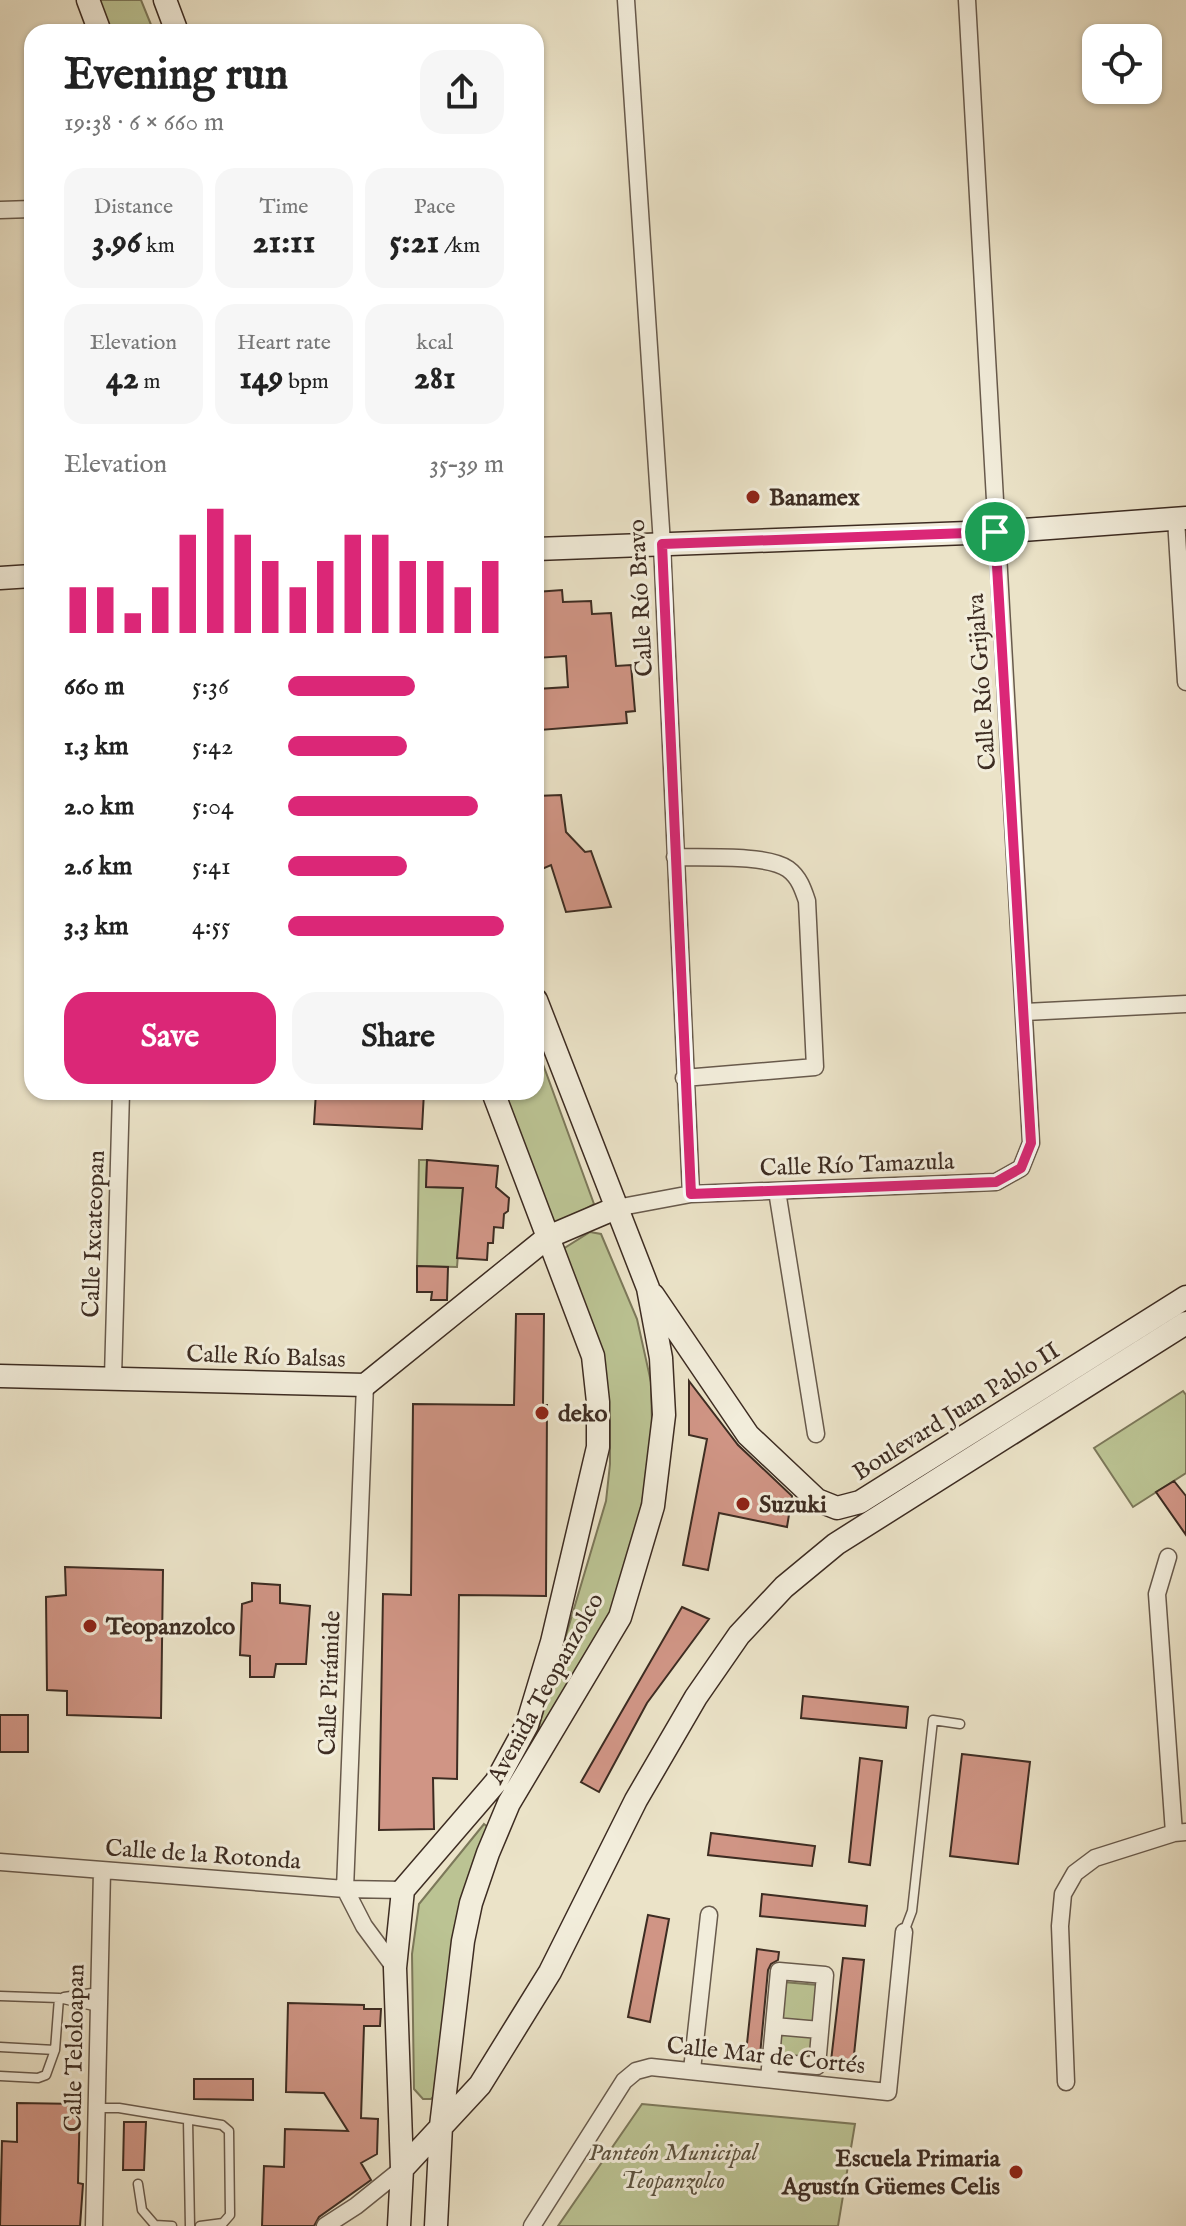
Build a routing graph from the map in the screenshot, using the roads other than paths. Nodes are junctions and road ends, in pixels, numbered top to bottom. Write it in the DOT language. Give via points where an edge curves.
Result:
graph roads {
  1 [pos="88,0"];
  2 [pos="165,0"];
  3 [pos="626,0"];
  4 [pos="967,0"];
  5 [pos="97,24"];
  6 [pos="174,24"];
  7 [pos="24,209"];
  8 [pos="0,210"];
  9 [pos="1181,519"];
  10 [pos="995,532"];
  11 [pos="662,544"];
  12 [pos="544,549"];
  13 [pos="24,576"];
  14 [pos="0,578"];
  15 [pos="1186,682"];
  16 [pos="675,857"];
  17 [pos="1186,1004"];
  18 [pos="1025,1012"];
  19 [pos="544,1021"];
  20 [pos="684,1078"];
  21 [pos="121,1100"];
  22 [pos="496,1100"];
  23 [pos="1021,1168"];
  24 [pos="777,1191"];
  25 [pos="691,1194"];
  26 [pos="616,1208"];
  27 [pos="548,1237"];
  28 [pos="648,1288"];
  29 [pos="1186,1297"];
  30 [pos="1186,1323"];
  31 [pos="0,1376"];
  32 [pos="113,1377"];
  33 [pos="365,1385"];
  34 [pos="816,1434"];
  35 [pos="1168,1557"];
  36 [pos="960,1724"];
  37 [pos="1180,1832"];
  38 [pos="0,1862"];
  39 [pos="102,1871"];
  40 [pos="345,1889"];
  41 [pos="403,1890"];
  42 [pos="709,1915"];
  43 [pos="904,1932"];
  44 [pos="395,1968"];
  45 [pos="0,1996"];
  46 [pos="59,1998"];
  47 [pos="99,2000"];
  48 [pos="774,2026"];
  49 [pos="820,2030"];
  50 [pos="0,2047"];
  51 [pos="55,2050"];
  52 [pos="692,2070"];
  53 [pos="770,2071"];
  54 [pos="0,2076"];
  55 [pos="1066,2082"];
  56 [pos="96,2108"];
  57 [pos="188,2120"];
  58 [pos="441,2126"];
  59 [pos="402,2169"];
  60 [pos="138,2184"];
  61 [pos="94,2226"];
  62 [pos="172,2226"];
  63 [pos="190,2226"];
  64 [pos="200,2226"];
  65 [pos="325,2226"];
  66 [pos="399,2226"];
  67 [pos="436,2226"];
  68 [pos="532,2226"];
  1 -- 5 [label="street"];
  2 -- 6 [label="street"];
  3 -- 11 [label="street, Calle Río Bravo"];
  4 -- 10 [label="street, Calle Río Grijalva"];
  7 -- 8 [label="street"];
  9 -- 10 [label="street"];
  9 -- 15 [label="street"];
  10 -- 11 [label="street"];
  10 -- 18 [label="street, Calle Río Grijalva"];
  11 -- 12 [label="street"];
  11 -- 16 [label="street, Calle Río Bravo"];
  13 -- 14 [label="street"];
  16 -- 20 [label="street, Calle Río Bravo"];
  16 -- 20 [label="street" via="769,862 787,869 802,884 815,1067"];
  17 -- 18 [label="street"];
  18 -- 23 [label="street, Calle Río Grijalva" via="1031,1143"];
  19 -- 26 [label="street, Avenida Teopanzolco"];
  20 -- 25 [label="street, Calle Río Bravo"];
  21 -- 32 [label="street, Calle Ixcateopan"];
  22 -- 27 [label="street, Avenida Teopanzolco"];
  23 -- 24 [label="street, Calle Río Tamazula" via="996,1182"];
  24 -- 25 [label="street, Calle Río Tamazula"];
  24 -- 34 [label="street"];
  25 -- 26 [label="street, Calle Río Tamazula"];
  26 -- 27 [label="street, Calle Río Balsas"];
  26 -- 28 [label="street, Avenida Teopanzolco"];
  27 -- 33 [label="street, Calle Río Balsas"];
  27 -- 41 [label="street, Avenida Teopanzolco" via="593,1356 598,1447 527,1725 496,1782"];
  28 -- 29 [label="street, Boulevard Juan Pablo II" via="748,1435 817,1500 837,1508 860,1502"];
  28 -- 58 [label="street, Avenida Teopanzolco" via="661,1358 664,1415 653,1506 620,1617 509,1803 488,1853 463,1941"];
  30 -- 58 [label="street, Boulevard Juan Pablo II" via="836,1544 784,1587 739,1635 636,1800 550,1972 480,2085"];
  31 -- 32 [label="street, Calle Río Balsas"];
  32 -- 33 [label="street, Calle Río Balsas"];
  33 -- 40 [label="street, Calle Pirámide"];
  35 -- 37 [label="street" via="1157,1594"];
  36 -- 43 [label="lane" via="933,1720 912,1911"];
  37 -- 55 [label="street" via="1095,1858 1075,1873 1063,1894"];
  38 -- 39 [label="street, Calle de la Rotonda"];
  39 -- 40 [label="street, Calle de la Rotonda"];
  39 -- 47 [label="street, Calle Teloloapan"];
  40 -- 41 [label="street, Calle de la Rotonda"];
  40 -- 44 [label="street, Calle Pirámide"];
  41 -- 44 [label="street"];
  42 -- 52 [label="street"];
  43 -- 53 [label="street, Calle Mar de Cortés" via="888,2092"];
  44 -- 59 [label="street"];
  45 -- 46 [label="lane"];
  46 -- 47 [label="lane"];
  46 -- 47 [label="lane"];
  46 -- 51 [label="lane"];
  47 -- 56 [label="street, Calle Teloloapan"];
  48 -- 49 [label="street"];
  48 -- 49 [label="street" via="779,1971 825,1975"];
  48 -- 53 [label="street"];
  49 -- 53 [label="street" via="817,2066"];
  50 -- 51 [label="lane"];
  51 -- 54 [label="lane" via="46,2075"];
  52 -- 53 [label="street, Calle Mar de Cortés"];
  52 -- 68 [label="street, Calle Mar de Cortés" via="651,2067 624,2081"];
  56 -- 57 [label="lane"];
  56 -- 61 [label="street, Calle Teloloapan"];
  57 -- 63 [label="lane"];
  57 -- 64 [label="lane" via="222,2125 229,2131 231,2146 230,2215 223,2223"];
  58 -- 59 [label="street, Boulevard Juan Pablo II"];
  58 -- 67 [label="street, Avenida Teopanzolco"];
  59 -- 65 [label="street"];
  59 -- 66 [label="street"];
  60 -- 62 [label="lane" via="142,2210 155,2225"];
}
